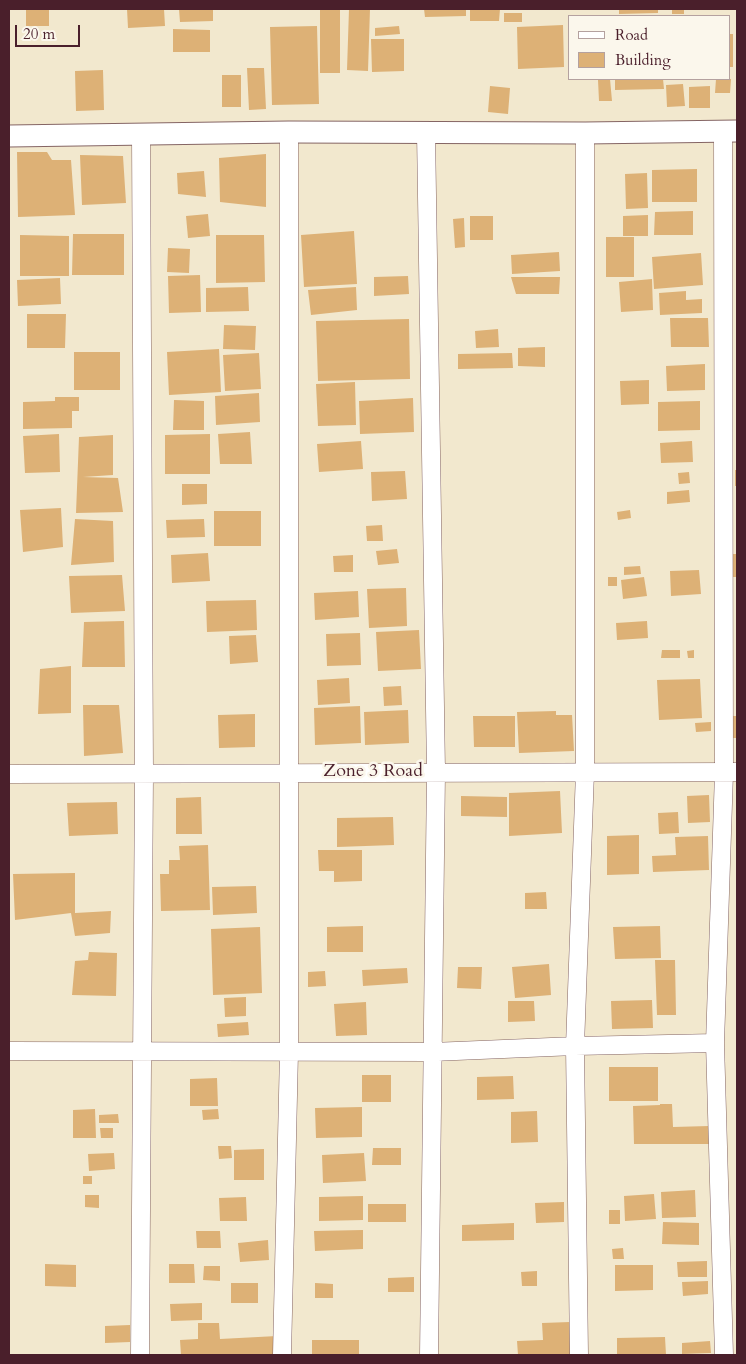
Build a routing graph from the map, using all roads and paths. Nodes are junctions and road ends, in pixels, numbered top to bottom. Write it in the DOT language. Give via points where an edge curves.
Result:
graph roads {
  1 [pos="730,131"];
  2 [pos="289,132"];
  3 [pos="426,132"];
  4 [pos="585,133"];
  5 [pos="141,134"];
  6 [pos="9,136"];
  7 [pos="436,772"];
  8 [pos="585,772"];
  9 [pos="288,773"];
  10 [pos="730,773"];
  11 [pos="9,774"];
  12 [pos="144,774"];
  13 [pos="715,1043"];
  14 [pos="575,1046"];
  15 [pos="9,1050"];
  16 [pos="142,1051"];
  17 [pos="289,1052"];
  18 [pos="432,1052"];
  19 [pos="140,1355"];
  20 [pos="282,1355"];
  21 [pos="430,1355"];
  22 [pos="579,1355"];
  23 [pos="724,1355"];
  1 -- 4 [label="street"];
  1 -- 10 [label="street"];
  2 -- 3 [label="street"];
  2 -- 5 [label="street"];
  2 -- 9 [label="street"];
  3 -- 4 [label="street"];
  3 -- 7 [label="street"];
  4 -- 8 [label="street"];
  5 -- 6 [label="street"];
  5 -- 12 [label="street"];
  7 -- 8 [label="street, Zone 3 Road"];
  7 -- 9 [label="street, Zone 3 Road"];
  7 -- 18 [label="street"];
  8 -- 10 [label="street, Zone 3 Road"];
  8 -- 14 [label="street"];
  9 -- 12 [label="street, Zone 3 Road"];
  9 -- 17 [label="street"];
  10 -- 13 [label="street"];
  11 -- 12 [label="street, Zone 3 Road"];
  12 -- 16 [label="street"];
  13 -- 14 [label="street"];
  13 -- 23 [label="street"];
  14 -- 18 [label="street"];
  14 -- 22 [label="street"];
  15 -- 16 [label="street"];
  16 -- 17 [label="street"];
  16 -- 19 [label="street"];
  17 -- 18 [label="street"];
  17 -- 20 [label="street"];
  18 -- 21 [label="street"];
}
